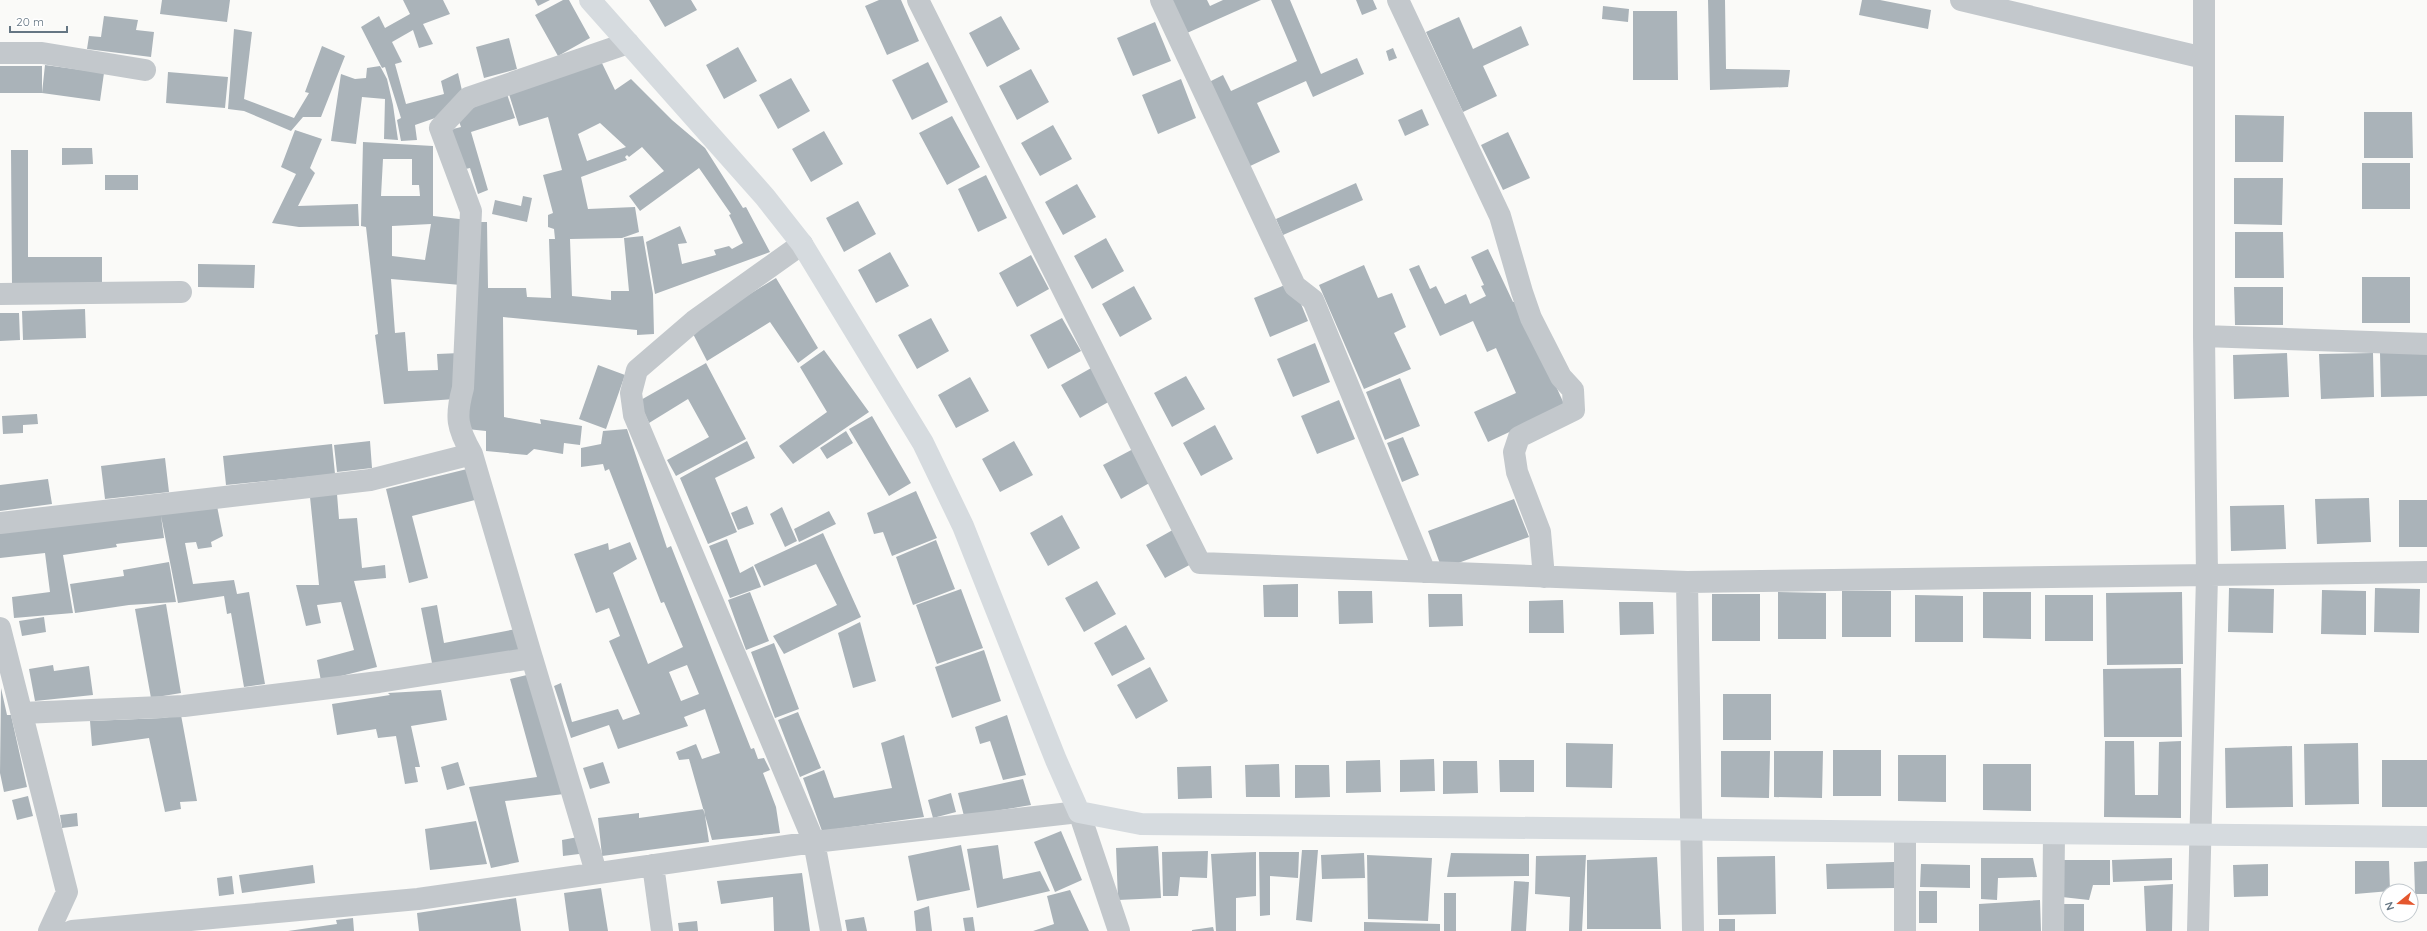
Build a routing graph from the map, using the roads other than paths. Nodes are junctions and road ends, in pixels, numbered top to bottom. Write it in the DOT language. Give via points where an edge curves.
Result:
graph roads {
  1 [pos="590,0"];
  2 [pos="918,0"];
  3 [pos="1161,0"];
  4 [pos="1398,0"];
  5 [pos="1961,0"];
  6 [pos="2204,0"];
  7 [pos="628,43"];
  8 [pos="0,53"];
  9 [pos="2204,58"];
  10 [pos="145,70"];
  11 [pos="802,244"];
  12 [pos="181,292"];
  13 [pos="0,294"];
  14 [pos="2204,336"];
  15 [pos="2427,344"];
  16 [pos="472,454"];
  17 [pos="0,523"];
  18 [pos="1425,572"];
  19 [pos="2427,572"];
  20 [pos="2207,576"];
  21 [pos="1544,577"];
  22 [pos="1687,582"];
  23 [pos="0,628"];
  24 [pos="532,658"];
  25 [pos="22,713"];
  26 [pos="1079,812"];
  27 [pos="1692,829"];
  28 [pos="1905,832"];
  29 [pos="2054,834"];
  30 [pos="2200,836"];
  31 [pos="2427,837"];
  32 [pos="814,842"];
  33 [pos="653,865"];
  34 [pos="596,872"];
  35 [pos="49,931"];
  36 [pos="72,931"];
  37 [pos="662,931"];
  38 [pos="831,931"];
  39 [pos="1119,931"];
  40 [pos="1692,931"];
  41 [pos="1905,931"];
  42 [pos="2053,931"];
  43 [pos="2198,931"];
  1 -- 7 [label="main road"];
  2 -- 18 [label="street" via="1200,563"];
  3 -- 18 [label="street" via="1295,286 1313,300"];
  4 -- 21 [label="street" via="1500,216 1532,318 1561,377 1573,390 1574,410 1519,436 1514,452 1517,472 1540,532"];
  5 -- 9 [label="street"];
  6 -- 9 [label="street"];
  7 -- 11 [label="main road" via="765,197"];
  7 -- 16 [label="street" via="468,98 440,128 471,211 463,388 456,411 460,433"];
  8 -- 10 [label="street" via="42,52"];
  9 -- 14 [label="street"];
  11 -- 26 [label="main road" via="923,443 963,526"];
  11 -- 32 [label="street" via="694,321 637,370 631,393 634,415"];
  12 -- 13 [label="street"];
  14 -- 15 [label="street"];
  14 -- 20 [label="street"];
  16 -- 17 [label="street" via="370,480"];
  16 -- 24 [label="street"];
  18 -- 21 [label="street"];
  19 -- 20 [label="street"];
  20 -- 22 [label="street"];
  20 -- 30 [label="street"];
  21 -- 22 [label="street"];
  22 -- 27 [label="street"];
  23 -- 25 [label="street"];
  24 -- 25 [label="street" via="379,682 184,706"];
  24 -- 34 [label="street"];
  25 -- 35 [label="street" via="67,892"];
  26 -- 27 [label="main road" via="1140,824"];
  26 -- 32 [label="street"];
  26 -- 39 [label="street"];
  27 -- 28 [label="main road"];
  27 -- 40 [label="street"];
  28 -- 29 [label="main road"];
  28 -- 41 [label="street"];
  29 -- 30 [label="main road"];
  29 -- 42 [label="street"];
  30 -- 31 [label="main road"];
  30 -- 43 [label="street"];
  32 -- 33 [label="street"];
  32 -- 38 [label="street"];
  33 -- 34 [label="street"];
  33 -- 37 [label="street"];
  34 -- 36 [label="street" via="418,899"];
}
